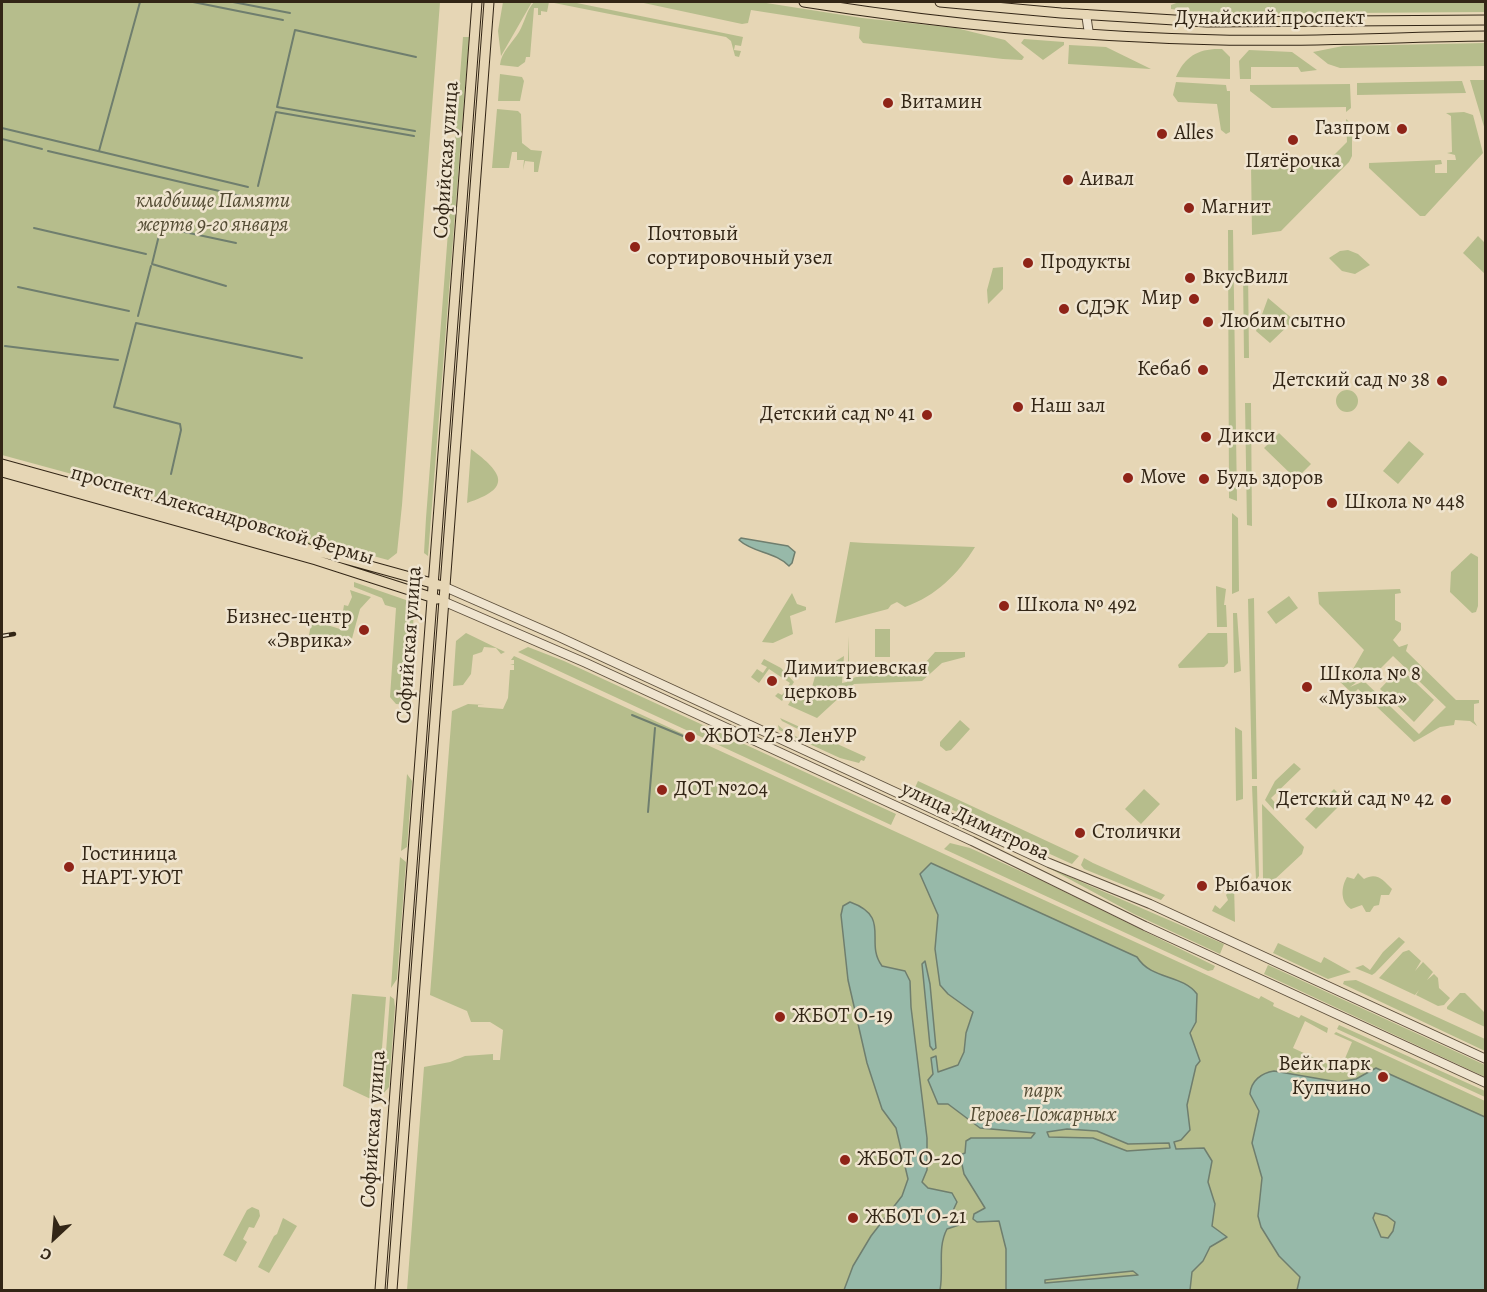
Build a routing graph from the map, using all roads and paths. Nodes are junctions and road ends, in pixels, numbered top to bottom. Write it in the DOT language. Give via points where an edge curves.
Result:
graph roads {
  1 [pos="477,2"];
  2 [pos="489,2"];
  3 [pos="804,2"];
  4 [pos="940,2"];
  5 [pos="1086,14"];
  6 [pos="1485,20"];
  7 [pos="1089,34"];
  8 [pos="1485,36"];
  9 [pos="2,464"];
  10 [pos="2,472"];
  11 [pos="433,584"];
  12 [pos="446,587"];
  13 [pos="432,597"];
  14 [pos="445,602"];
  15 [pos="1485,1059"];
  16 [pos="1485,1083"];
  17 [pos="380,1290"];
  18 [pos="392,1290"];
  1 -- 11 [label="main road, Софийская улица"];
  2 -- 12 [label="main road, Софийская улица"];
  3 -- 7 [label="main road, Дунайский проспект"];
  4 -- 5 [label="main road, Дунайский проспект"];
  5 -- 6 [label="main road, Дунайский проспект" via="1255,23"];
  5 -- 7 [label="street"];
  7 -- 8 [label="main road, Дунайский проспект" via="1272,40"];
  9 -- 11 [label="main road, проспект Александровской Фермы"];
  10 -- 13 [label="main road, проспект Александровской Фермы" via="316,560"];
  11 -- 12 [label="main road, проспект Александровской Фермы"];
  11 -- 13 [label="main road, Софийская улица"];
  12 -- 14 [label="main road, Софийская улица"];
  12 -- 15 [label="street, улица Димитрова"];
  13 -- 14 [label="main road, проспект Александровской Фермы"];
  13 -- 17 [label="main road, Софийская улица"];
  14 -- 16 [label="street, улица Димитрова" via="1044,874 1145,926"];
  14 -- 18 [label="main road, Софийская улица"];
}
